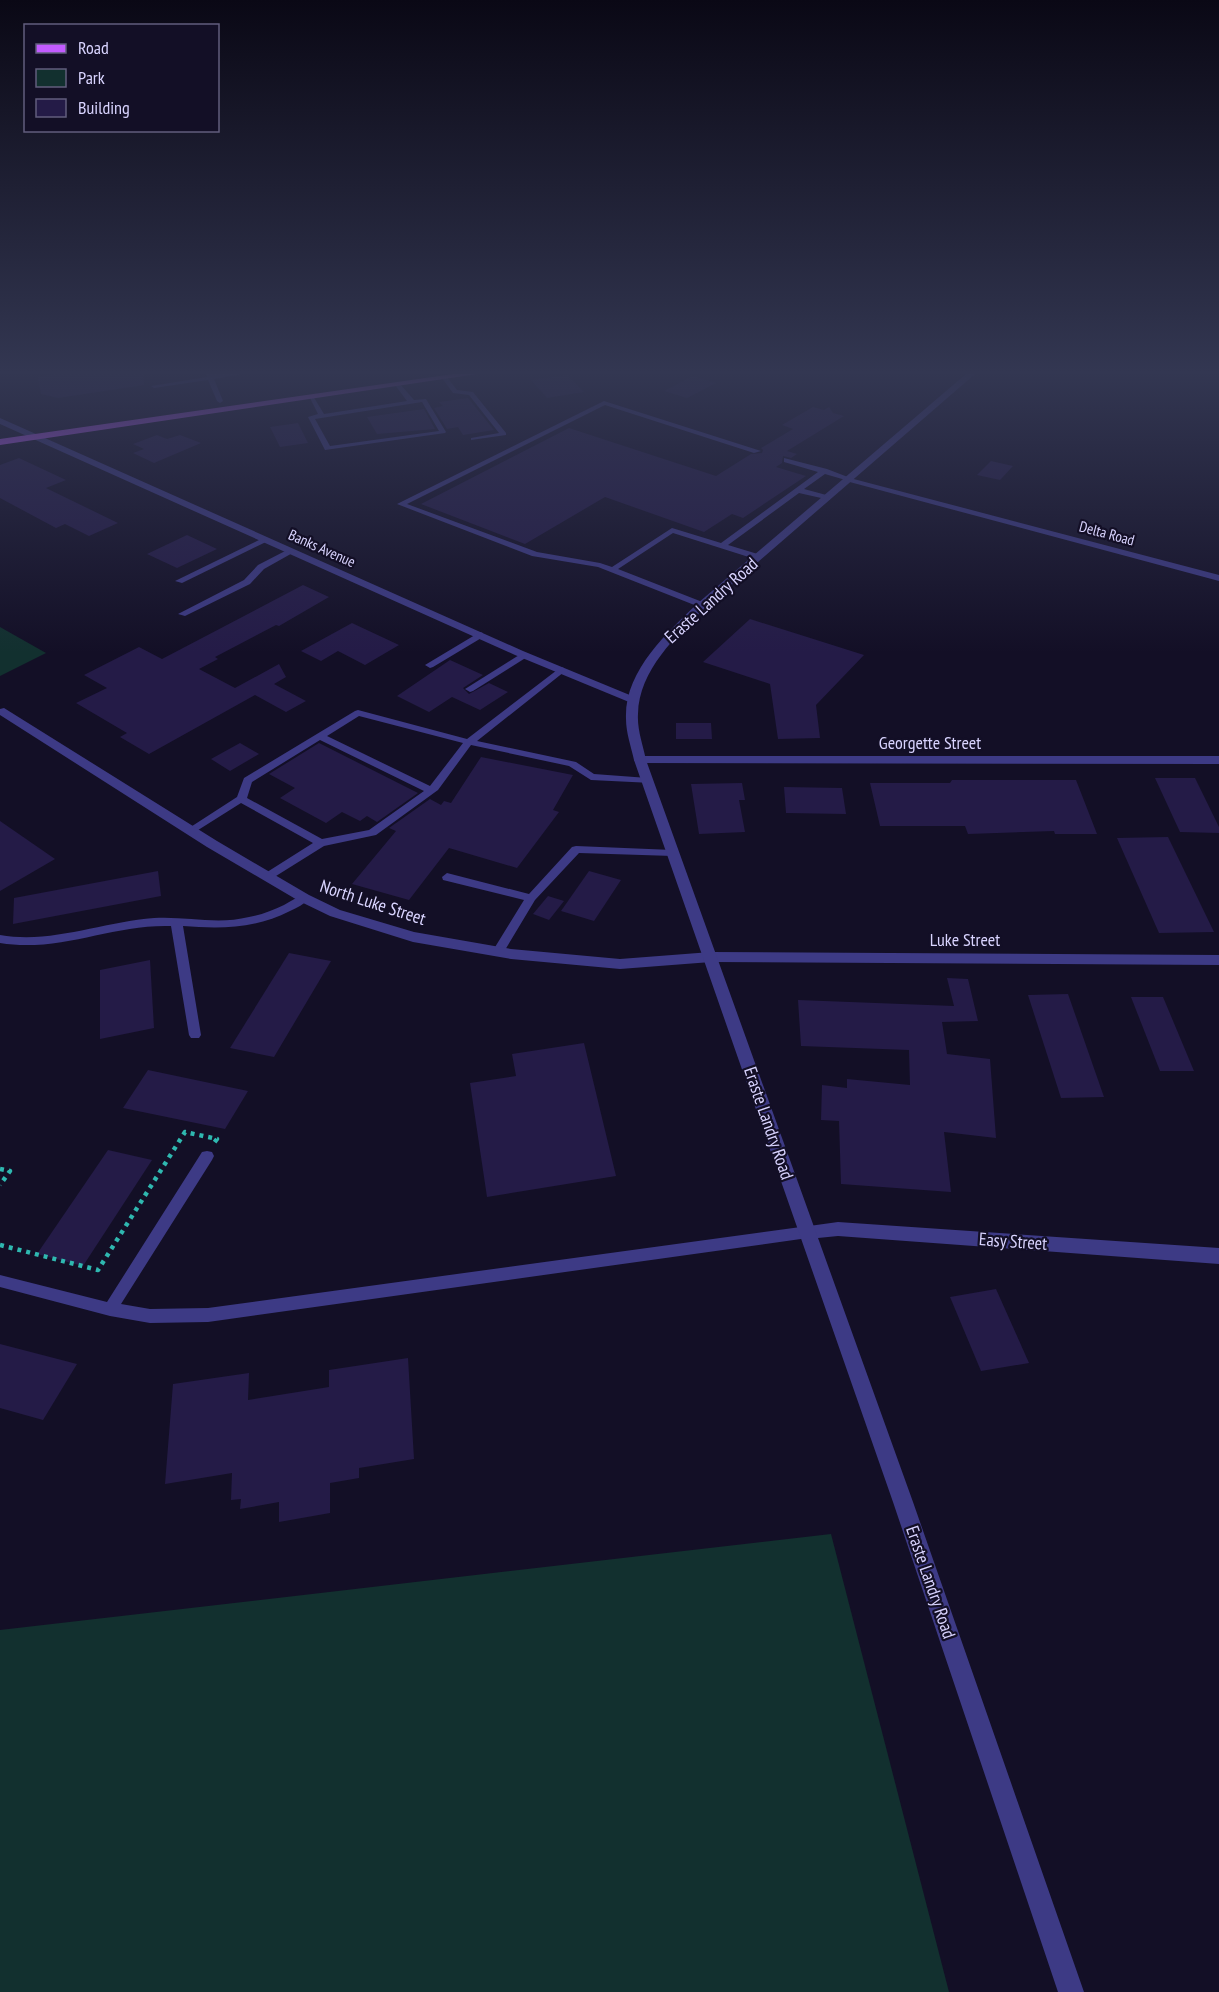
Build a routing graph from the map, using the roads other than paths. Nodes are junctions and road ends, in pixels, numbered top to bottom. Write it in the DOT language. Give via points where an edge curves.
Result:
graph roads {
  1 [pos="104,467"];
  2 [pos="475,467"];
  3 [pos="810,467"];
  4 [pos="863,467"];
  5 [pos="824,471"];
  6 [pos="849,479"];
  7 [pos="798,490"];
  8 [pos="827,498"];
  9 [pos="266,540"];
  10 [pos="722,546"];
  11 [pos="292,551"];
  12 [pos="758,557"];
  13 [pos="612,570"];
  14 [pos="1219,578"];
  15 [pos="178,581"];
  16 [pos="702,604"];
  17 [pos="182,614"];
  18 [pos="480,636"];
  19 [pos="524,655"];
  20 [pos="430,665"];
  21 [pos="561,670"];
  22 [pos="470,689"];
  23 [pos="633,700"];
  24 [pos="4,712"];
  25 [pos="319,736"];
  26 [pos="470,742"];
  27 [pos="640,760"];
  28 [pos="1219,760"];
  29 [pos="648,781"];
  30 [pos="430,790"];
  31 [pos="241,799"];
  32 [pos="191,830"];
  33 [pos="321,843"];
  34 [pos="673,853"];
  35 [pos="268,877"];
  36 [pos="447,877"];
  37 [pos="531,897"];
  38 [pos="304,898"];
  39 [pos="176,921"];
  40 [pos="0,939"];
  41 [pos="498,952"];
  42 [pos="711,957"];
  43 [pos="1219,960"];
  44 [pos="195,1035"];
  45 [pos="207,1156"];
  46 [pos="808,1232"];
  47 [pos="1219,1256"];
  48 [pos="0,1281"];
  49 [pos="110,1309"];
  50 [pos="1071,1992"];
  1 -- 9 [label="street, Banks Avenue"];
  2 -- 13 [label="lane" via="401,504 515,548 586,561"];
  3 -- 5 [label="lane"];
  4 -- 6 [label="street, Eraste Landry Road"];
  5 -- 6 [label="lane"];
  5 -- 7 [label="lane"];
  6 -- 8 [label="street, Eraste Landry Road"];
  6 -- 14 [label="street, Delta Road"];
  7 -- 8 [label="lane"];
  7 -- 10 [label="lane"];
  8 -- 12 [label="street, Eraste Landry Road"];
  9 -- 11 [label="street, Banks Avenue"];
  9 -- 15 [label="lane"];
  10 -- 12 [label="lane"];
  10 -- 13 [label="lane" via="672,530"];
  11 -- 17 [label="lane" via="261,567 247,582"];
  11 -- 18 [label="street, Banks Avenue"];
  12 -- 16 [label="street, Eraste Landry Road"];
  13 -- 16 [label="lane"];
  16 -- 23 [label="street, Eraste Landry Road" via="662,644"];
  18 -- 19 [label="street, Banks Avenue"];
  18 -- 20 [label="lane"];
  19 -- 21 [label="street, Banks Avenue"];
  19 -- 22 [label="lane"];
  21 -- 23 [label="street, Banks Avenue"];
  21 -- 26 [label="lane"];
  23 -- 27 [label="street, Eraste Landry Road" via="632,720"];
  24 -- 32 [label="street, North Luke Street"];
  25 -- 26 [label="lane" via="358,713"];
  25 -- 30 [label="lane"];
  25 -- 31 [label="lane" via="248,780"];
  26 -- 29 [label="lane" via="572,764 591,777"];
  26 -- 30 [label="lane"];
  27 -- 28 [label="street, Georgette Street"];
  27 -- 29 [label="street, Eraste Landry Road"];
  29 -- 34 [label="street, Eraste Landry Road"];
  30 -- 33 [label="lane" via="372,833"];
  31 -- 32 [label="lane"];
  31 -- 33 [label="lane"];
  32 -- 35 [label="street, North Luke Street"];
  33 -- 35 [label="lane"];
  34 -- 37 [label="lane" via="576,849"];
  34 -- 42 [label="street, Eraste Landry Road"];
  35 -- 38 [label="street, North Luke Street"];
  36 -- 37 [label="lane"];
  37 -- 41 [label="lane"];
  38 -- 39 [label="lane" via="273,915 242,923"];
  38 -- 41 [label="street, North Luke Street" via="335,913 413,937"];
  39 -- 40 [label="lane" via="38,942"];
  39 -- 44 [label="lane"];
  41 -- 42 [label="street, North Luke Street" via="620,964"];
  42 -- 43 [label="street, Luke Street"];
  42 -- 46 [label="street, Eraste Landry Road"];
  45 -- 49 [label="lane"];
  46 -- 47 [label="street, Easy Street" via="838,1229"];
  46 -- 49 [label="lane" via="208,1315 150,1317"];
  46 -- 50 [label="street, Eraste Landry Road"];
  48 -- 49 [label="lane"];
}
